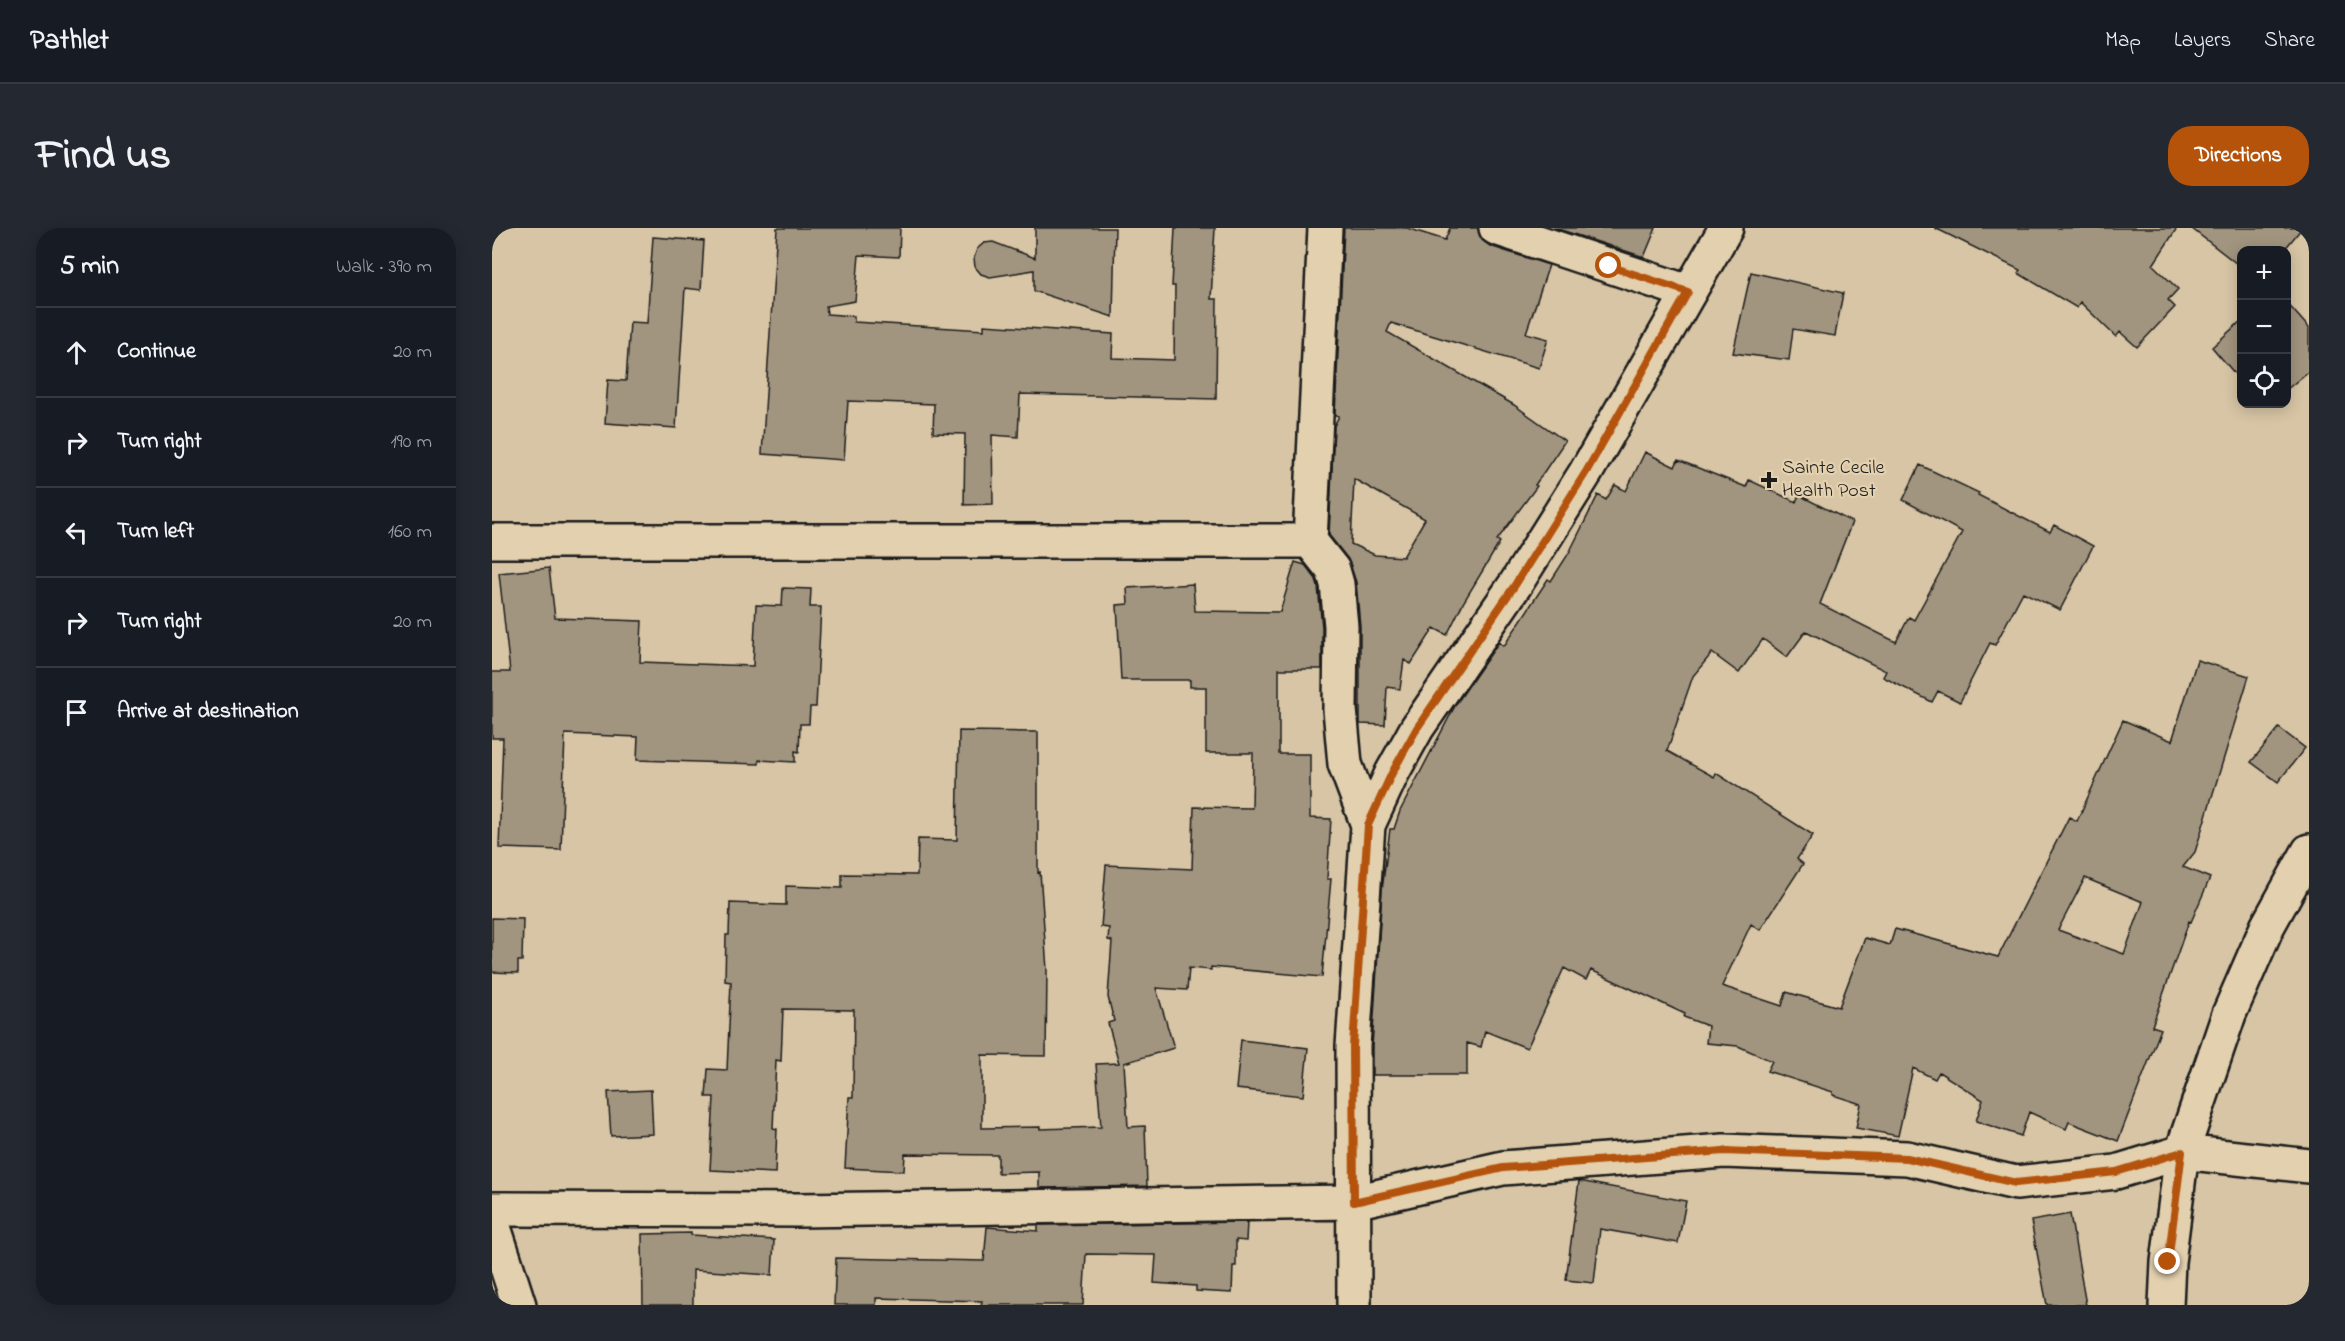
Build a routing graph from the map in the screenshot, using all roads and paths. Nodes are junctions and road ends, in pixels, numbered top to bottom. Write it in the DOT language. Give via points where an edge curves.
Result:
graph roads {
  1 [pos="1325,228"];
  2 [pos="1496,228"];
  3 [pos="1726,228"];
  4 [pos="1688,292"];
  5 [pos="492,541"];
  6 [pos="1311,541"];
  7 [pos="1368,825"];
  8 [pos="2309,851"];
  9 [pos="2182,1152"];
  10 [pos="2309,1166"];
  11 [pos="1354,1202"];
  12 [pos="492,1209"];
  13 [pos="492,1221"];
  14 [pos="519,1305"];
  15 [pos="1354,1305"];
  16 [pos="2166,1305"];
  1 -- 6 [label="street"];
  2 -- 4 [label="street"];
  3 -- 4 [label="street"];
  4 -- 7 [label="street" via="1586,472 1515,585 1417,728"];
  5 -- 6 [label="street"];
  6 -- 7 [label="street" via="1333,570 1337,584 1345,764"];
  7 -- 11 [label="street" via="1353,1046"];
  8 -- 9 [label="street" via="2267,927 2229,1014"];
  9 -- 10 [label="street"];
  9 -- 11 [label="street" via="2116,1172 2016,1183 1907,1158 1724,1151 1503,1168"];
  9 -- 16 [label="street"];
  11 -- 12 [label="street" via="799,1210"];
  11 -- 15 [label="street"];
  13 -- 14 [label="street"];
}
